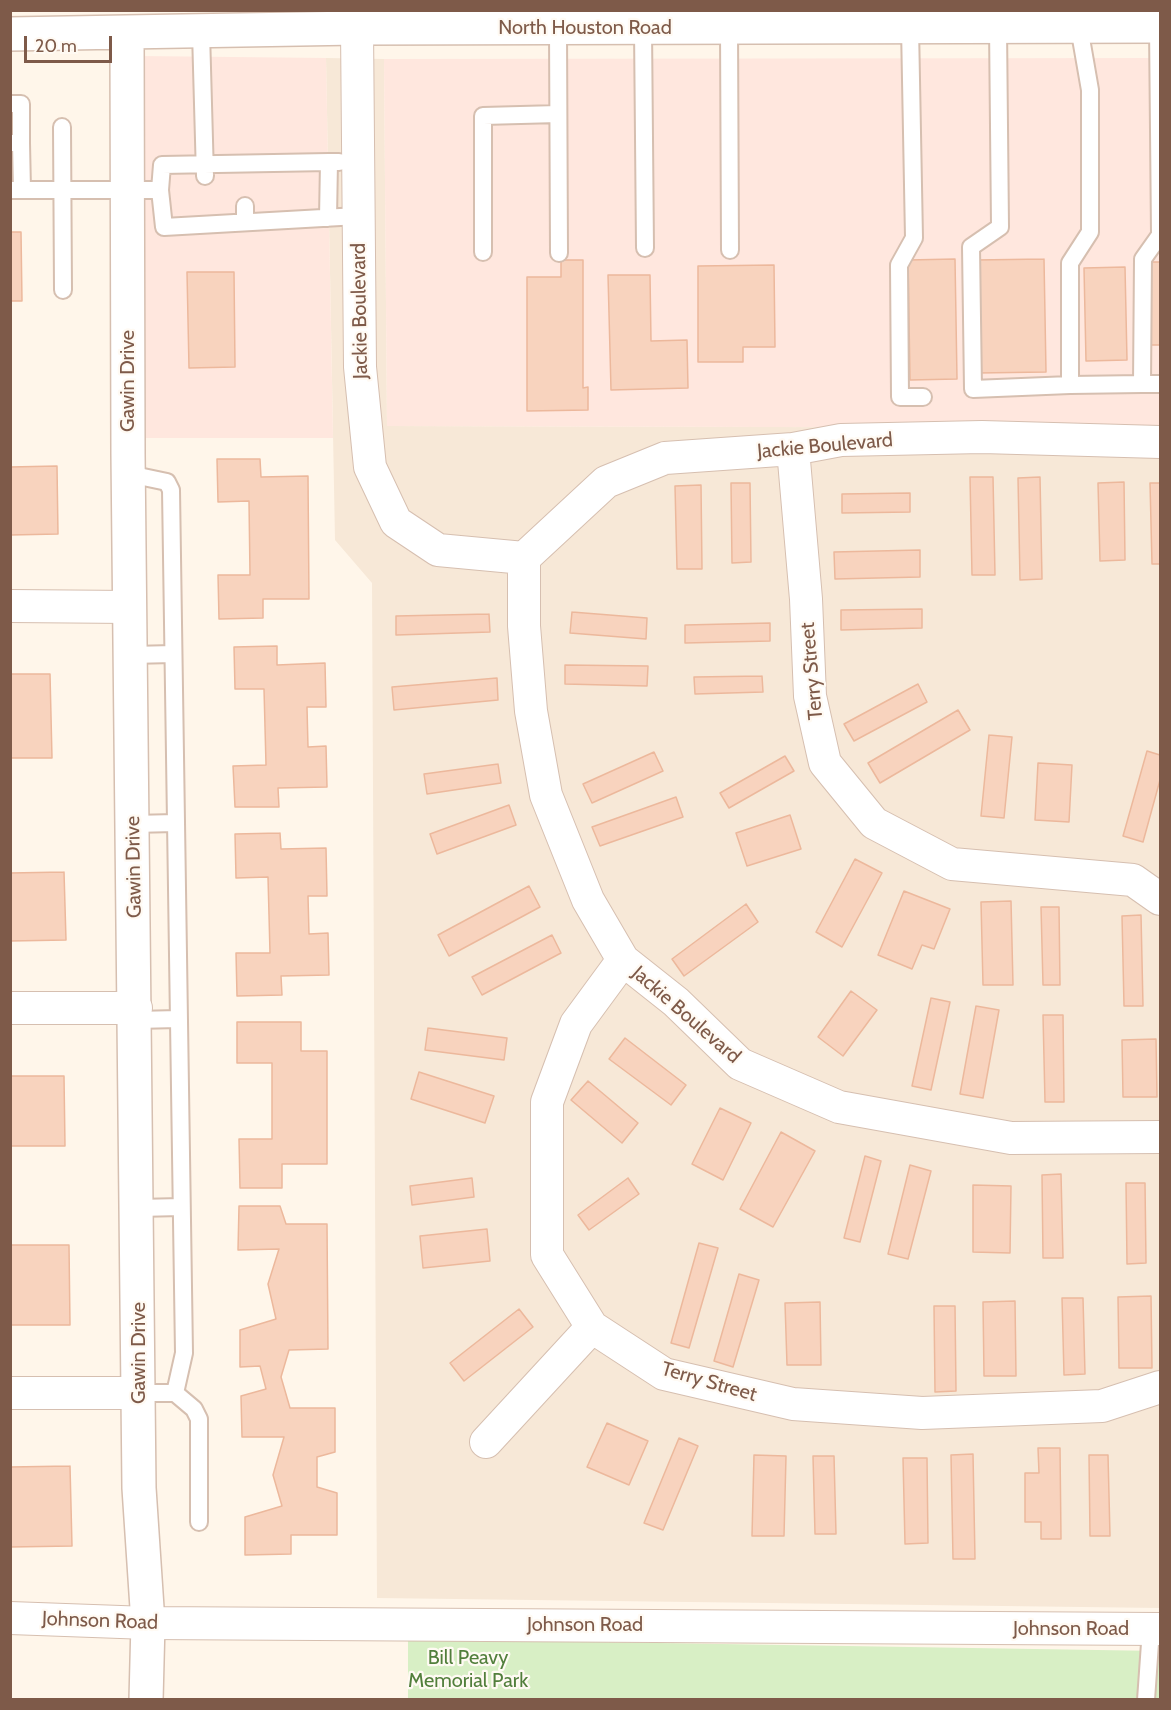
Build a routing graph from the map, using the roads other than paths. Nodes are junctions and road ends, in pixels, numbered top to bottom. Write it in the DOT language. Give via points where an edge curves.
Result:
graph roads {
  1 [pos="1079,19"];
  2 [pos="998,26"];
  3 [pos="1159,26"];
  4 [pos="910,27"];
  5 [pos="357,28"];
  6 [pos="558,28"];
  7 [pos="643,28"];
  8 [pos="729,28"];
  9 [pos="201,32"];
  10 [pos="10,34"];
  11 [pos="127,34"];
  12 [pos="10,104"];
  13 [pos="558,114"];
  14 [pos="62,128"];
  15 [pos="16,143"];
  16 [pos="344,162"];
  17 [pos="205,170"];
  18 [pos="16,190"];
  19 [pos="63,190"];
  20 [pos="128,190"];
  21 [pos="160,190"];
  22 [pos="343,217"];
  23 [pos="645,248"];
  24 [pos="730,250"];
  25 [pos="483,252"];
  26 [pos="559,253"];
  27 [pos="63,290"];
  28 [pos="1142,384"];
  29 [pos="1161,384"];
  30 [pos="1070,385"];
  31 [pos="923,397"];
  32 [pos="1161,441"];
  33 [pos="793,449"];
  34 [pos="129,474"];
  35 [pos="524,558"];
  36 [pos="10,606"];
  37 [pos="130,607"];
  38 [pos="173,654"];
  39 [pos="131,655"];
  40 [pos="133,824"];
  41 [pos="176,824"];
  42 [pos="1161,899"];
  43 [pos="623,960"];
  44 [pos="10,1008"];
  45 [pos="136,1014"];
  46 [pos="178,1019"];
  47 [pos="1161,1137"];
  48 [pos="181,1207"];
  49 [pos="138,1208"];
  50 [pos="592,1327"];
  51 [pos="1161,1387"];
  52 [pos="10,1393"];
  53 [pos="139,1393"];
  54 [pos="175,1393"];
  55 [pos="486,1442"];
  56 [pos="199,1522"];
  57 [pos="10,1618"];
  58 [pos="148,1623"];
  59 [pos="1156,1629"];
  60 [pos="146,1700"];
  61 [pos="1146,1700"];
  1 -- 2 [label="street, North Houston Road"];
  1 -- 3 [label="street, North Houston Road"];
  1 -- 30 [label="lane" via="1090,90 1090,232 1070,263"];
  2 -- 4 [label="street, North Houston Road"];
  2 -- 30 [label="lane" via="1000,227 971,248 973,389"];
  3 -- 28 [label="lane" via="1160,235 1143,259"];
  4 -- 8 [label="street, North Houston Road"];
  4 -- 31 [label="lane" via="914,238 899,265 900,397"];
  5 -- 6 [label="street, North Houston Road"];
  5 -- 9 [label="street, North Houston Road"];
  5 -- 16 [label="street, Jackie Boulevard"];
  6 -- 7 [label="street, North Houston Road"];
  6 -- 13 [label="lane"];
  7 -- 8 [label="street, North Houston Road"];
  7 -- 23 [label="lane"];
  8 -- 24 [label="lane"];
  9 -- 11 [label="street, North Houston Road"];
  9 -- 17 [label="lane"];
  10 -- 11 [label="street, North Houston Road"];
  11 -- 20 [label="street, Gawin Drive"];
  12 -- 15 [label="lane" via="21,104"];
  13 -- 25 [label="lane" via="483,116"];
  13 -- 26 [label="lane"];
  14 -- 19 [label="lane"];
  15 -- 18 [label="lane"];
  16 -- 17 [label="lane" via="286,170"];
  16 -- 22 [label="street, Jackie Boulevard"];
  17 -- 21 [label="lane" via="162,165"];
  18 -- 19 [label="lane"];
  19 -- 20 [label="lane"];
  19 -- 27 [label="lane"];
  20 -- 21 [label="lane"];
  20 -- 34 [label="street, Gawin Drive"];
  21 -- 22 [label="lane" via="164,227 245,214"];
  22 -- 35 [label="street, Jackie Boulevard" via="370,467 396,522 438,550"];
  28 -- 29 [label="lane"];
  28 -- 30 [label="lane"];
  32 -- 33 [label="street, Jackie Boulevard" via="982,437 841,440"];
  33 -- 35 [label="street, Jackie Boulevard" via="665,458 606,482"];
  33 -- 42 [label="street, Terry Street" via="810,696 825,763 874,823 952,864 1133,880"];
  34 -- 37 [label="street, Gawin Drive"];
  34 -- 38 [label="lane" via="167,482 171,490"];
  35 -- 43 [label="street, Jackie Boulevard" via="524,626 531,711 546,795 588,900"];
  36 -- 37 [label="street"];
  37 -- 39 [label="street, Gawin Drive"];
  38 -- 39 [label="lane"];
  38 -- 41 [label="lane"];
  39 -- 40 [label="street, Gawin Drive"];
  40 -- 41 [label="lane"];
  40 -- 45 [label="street, Gawin Drive"];
  41 -- 46 [label="lane"];
  43 -- 47 [label="street, Jackie Boulevard" via="676,1002 740,1064 839,1107 1011,1138"];
  43 -- 50 [label="street, Terry Street" via="576,1024 547,1102 547,1255"];
  44 -- 45 [label="street"];
  45 -- 46 [label="lane"];
  45 -- 49 [label="street, Gawin Drive"];
  46 -- 48 [label="lane"];
  48 -- 49 [label="lane"];
  48 -- 54 [label="lane" via="184,1353"];
  49 -- 53 [label="street, Gawin Drive"];
  50 -- 51 [label="street, Terry Street" via="664,1374 793,1404 922,1413 1102,1406"];
  50 -- 55 [label="street"];
  52 -- 53 [label="street"];
  53 -- 54 [label="lane"];
  53 -- 58 [label="street, Gawin Drive"];
  54 -- 56 [label="lane" via="194,1409 199,1419"];
  57 -- 58 [label="street, Johnson Road"];
  58 -- 59 [label="street, Johnson Road"];
  58 -- 60 [label="street, Gawin Drive"];
  59 -- 61 [label="lane"];
}
